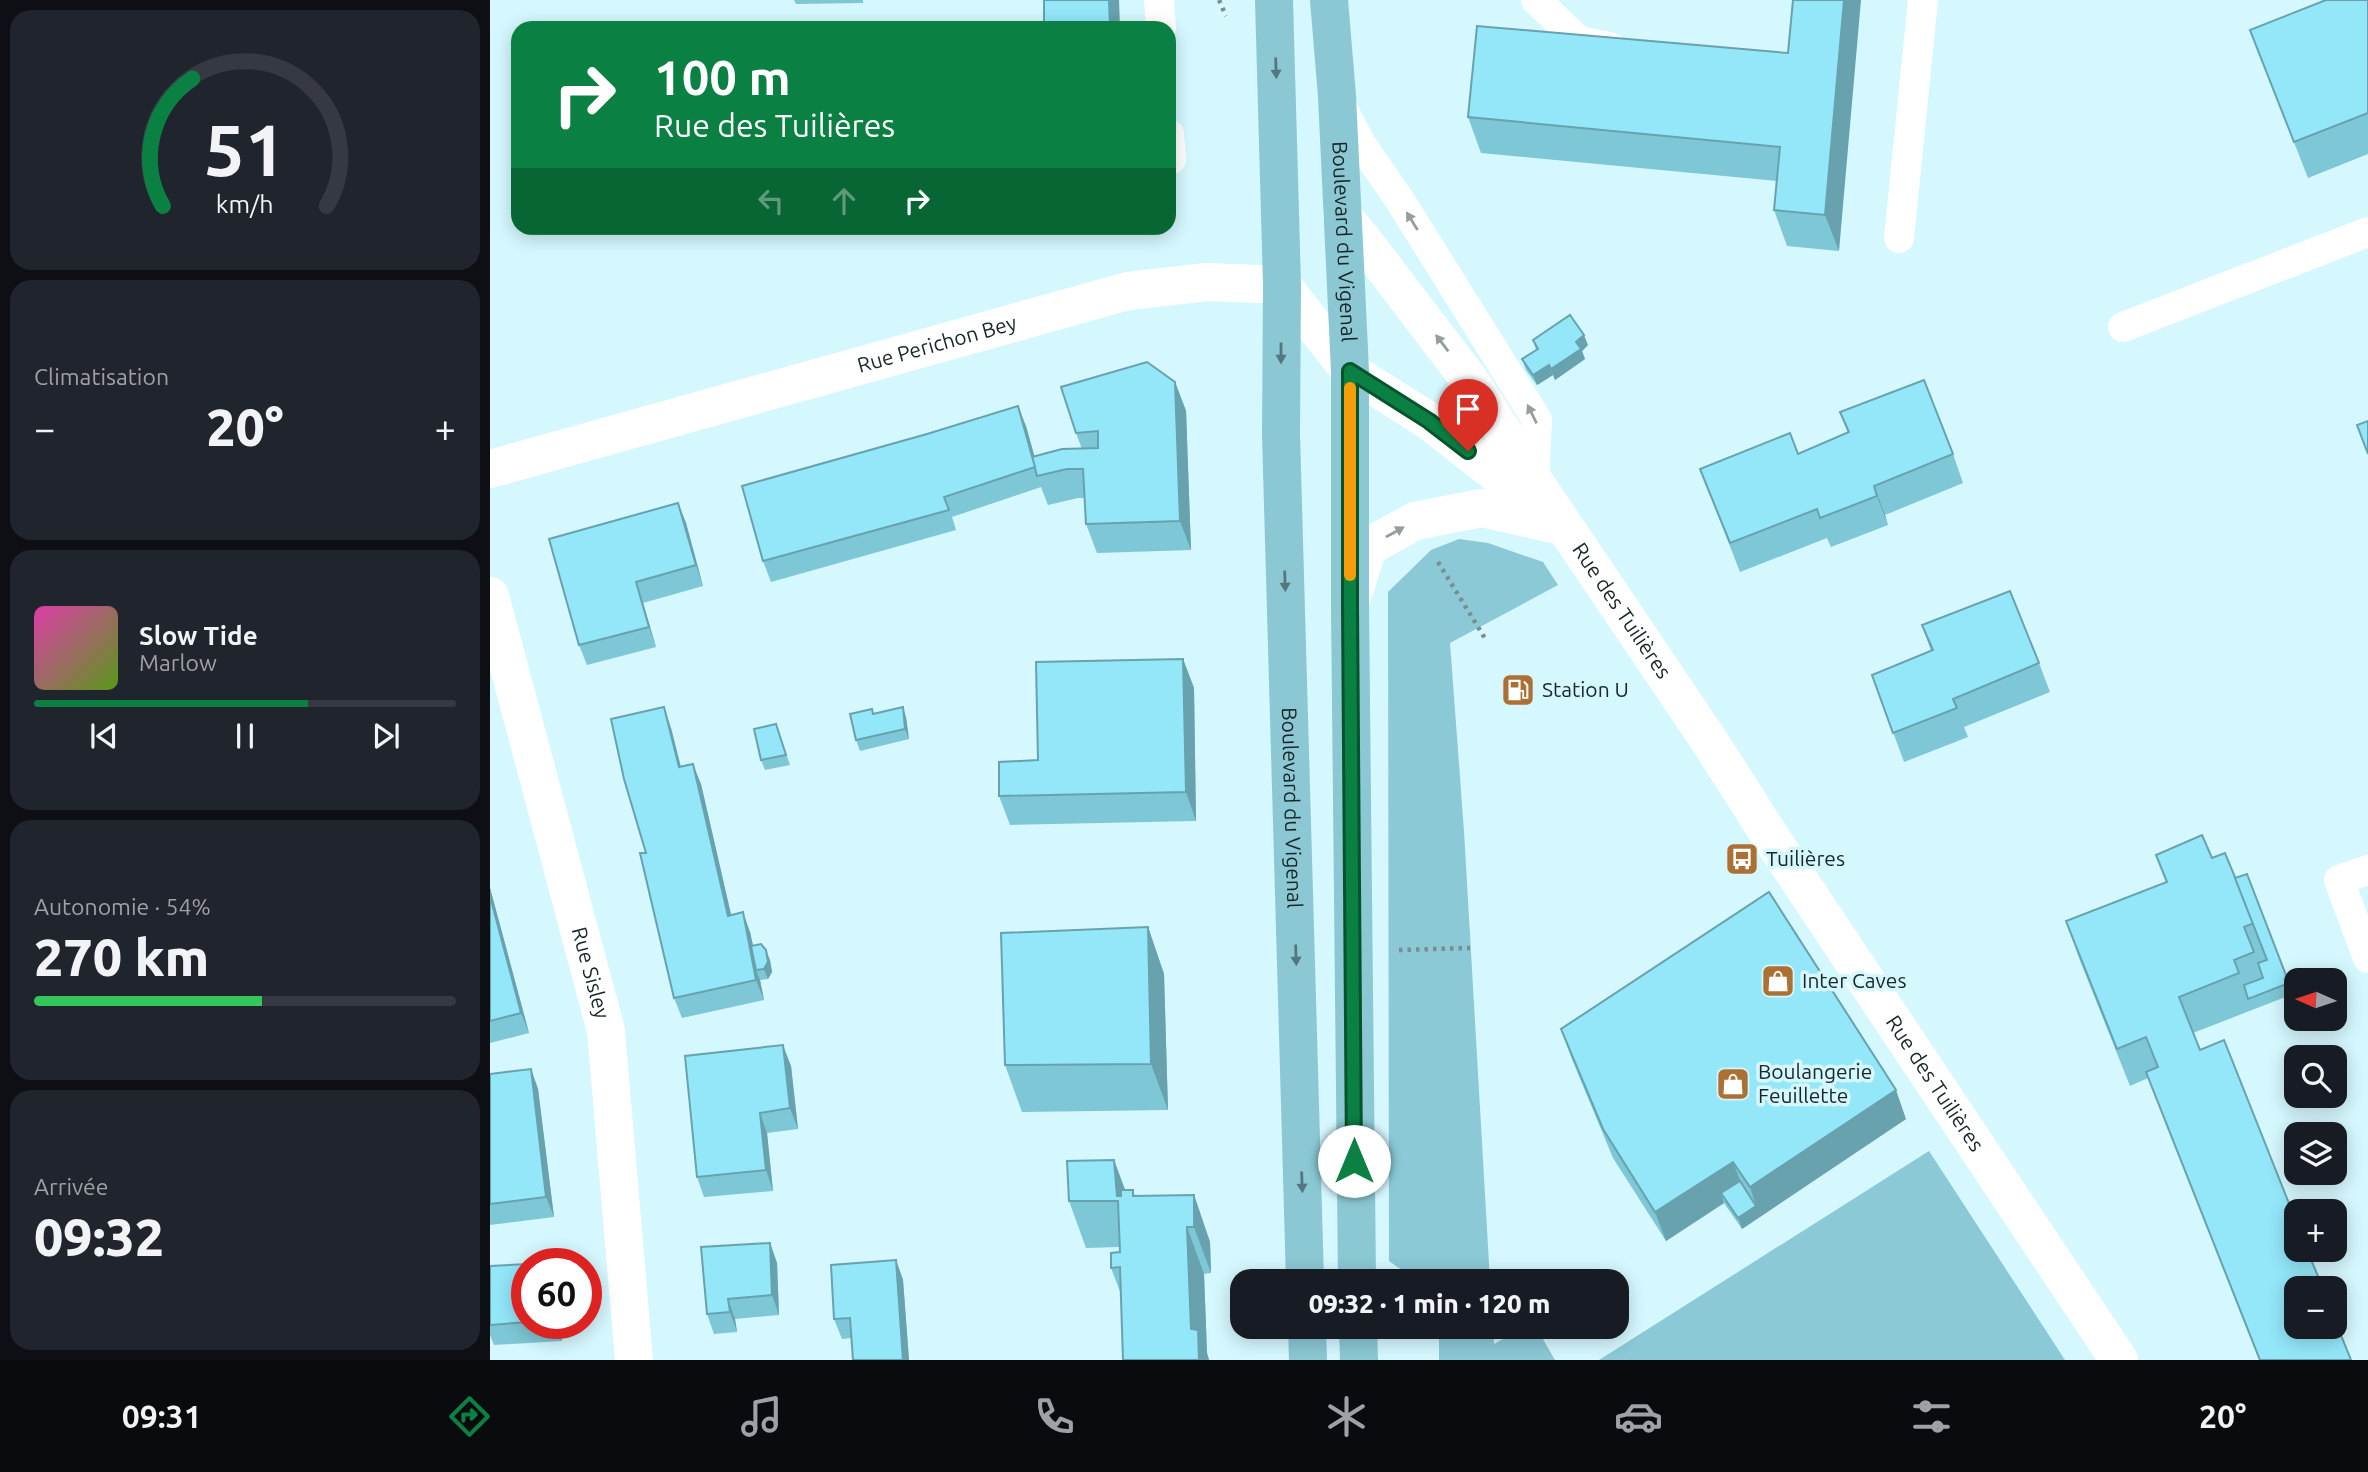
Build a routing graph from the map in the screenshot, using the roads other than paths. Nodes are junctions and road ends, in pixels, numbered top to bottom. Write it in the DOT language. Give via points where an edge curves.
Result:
graph roads {
  1 [pos="1159,0"];
  2 [pos="1274,0"];
  3 [pos="1329,0"];
  4 [pos="1536,0"];
  5 [pos="1923,0"];
  6 [pos="1160,21"];
  7 [pos="1643,52"];
  8 [pos="1336,96"];
  9 [pos="1342,215"];
  10 [pos="2368,232"];
  11 [pos="1899,238"];
  12 [pos="1282,285"];
  13 [pos="2123,327"];
  14 [pos="1350,371"];
  15 [pos="490,469"];
  16 [pos="1534,481"];
  17 [pos="1565,527"];
  18 [pos="490,596"];
  19 [pos="1350,606"];
  20 [pos="2368,870"];
  21 [pos="2368,958"];
  22 [pos="1305,1269"];
  23 [pos="1357,1269"];
  24 [pos="1307,1339"];
  25 [pos="1358,1339"];
  26 [pos="634,1360"];
  27 [pos="1308,1360"];
  28 [pos="1359,1360"];
  29 [pos="2119,1360"];
  1 -- 6 [label="lane"];
  2 -- 12 [label="main road, Boulevard du Vigenal, one-way"];
  3 -- 8 [label="main road, Boulevard du Vigenal"];
  4 -- 7 [label="lane" via="1579,41"];
  5 -- 11 [label="lane"];
  8 -- 9 [label="main road, Boulevard du Vigenal"];
  16 -- 8 [label="lane, one-way" via="1537,420 1361,144"];
  9 -- 14 [label="main road, Boulevard du Vigenal"];
  16 -- 9 [label="street, Rue des Tuilières, one-way" via="1471,382"];
  10 -- 13 [label="lane"];
  12 -- 14 [label="street"];
  12 -- 15 [label="street, Rue Perichon Bey" via="1207,282 1128,290"];
  12 -- 22 [label="main road, Boulevard du Vigenal, one-way" via="1281,435"];
  14 -- 17 [label="street, Rue des Tuilières" via="1429,421"];
  14 -- 19 [label="main road, Boulevard du Vigenal"];
  16 -- 17 [label="street, Rue des Tuilières"];
  19 -- 17 [label="street, Rue des Tuilières, one-way" via="1368,547 1415,521 1481,508"];
  17 -- 29 [label="street, Rue des Tuilières"];
  18 -- 26 [label="street, Rue Sisley" via="606,1031"];
  19 -- 23 [label="main road, Boulevard du Vigenal"];
  20 -- 21 [label="lane" via="2339,880"];
  24 -- 27 [label="main road"];
  25 -- 28 [label="main road"];
}
